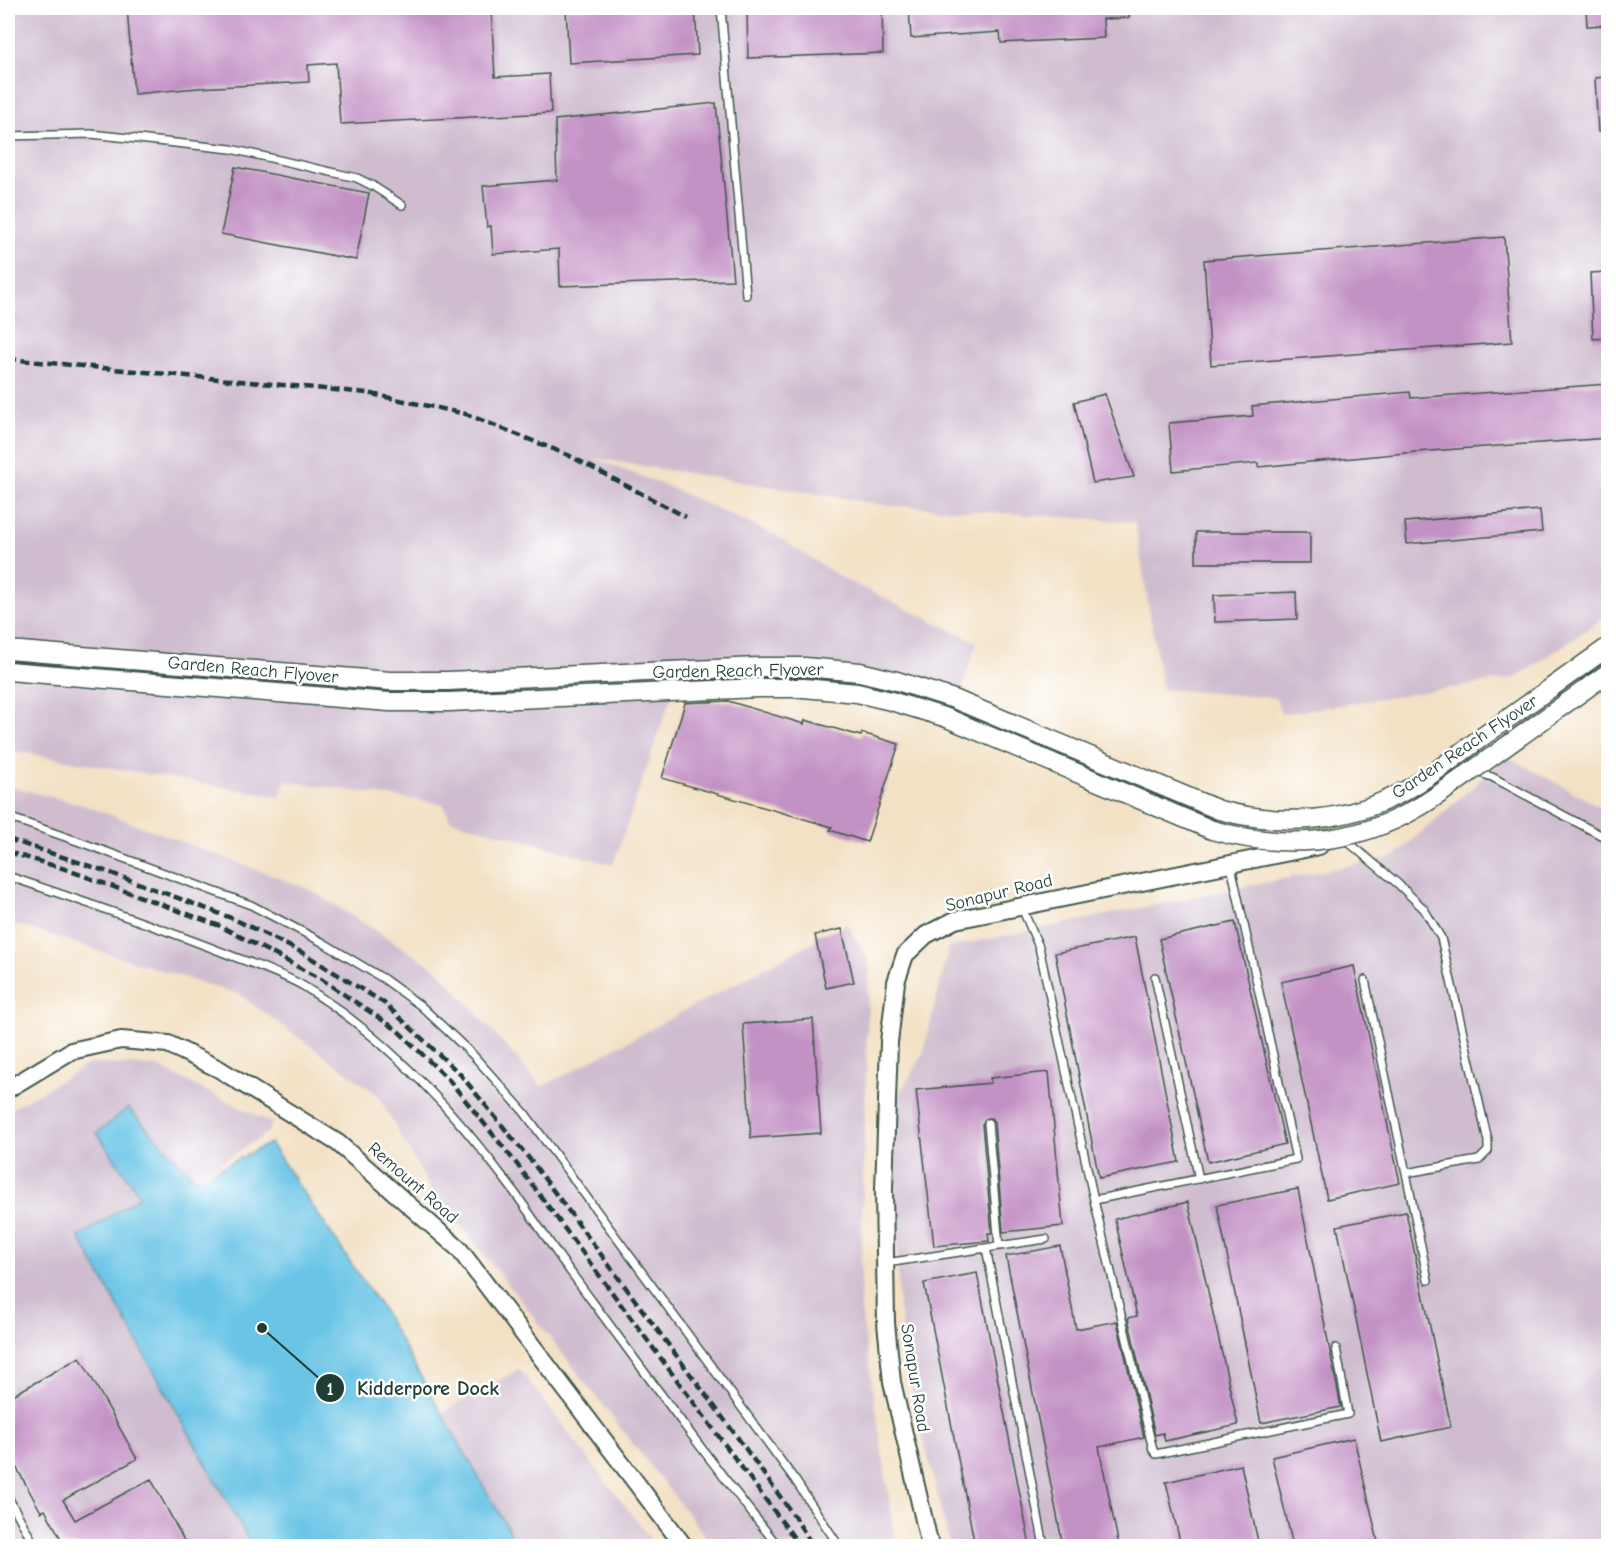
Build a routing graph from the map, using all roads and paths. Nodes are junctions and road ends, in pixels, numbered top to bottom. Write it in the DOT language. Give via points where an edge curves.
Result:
graph roads {
  1 [pos="722,8"];
  2 [pos="8,136"];
  3 [pos="402,205"];
  4 [pos="746,295"];
  5 [pos="1608,647"];
  6 [pos="8,650"];
  7 [pos="1608,654"];
  8 [pos="8,671"];
  9 [pos="1608,673"];
  10 [pos="1463,767"];
  11 [pos="8,818"];
  12 [pos="1608,839"];
  13 [pos="1347,841"];
  14 [pos="1231,863"];
  15 [pos="8,876"];
  16 [pos="1021,906"];
  17 [pos="1155,977"];
  18 [pos="1365,980"];
  19 [pos="8,1089"];
  20 [pos="988,1124"];
  21 [pos="1406,1173"];
  22 [pos="1199,1179"];
  23 [pos="1094,1200"];
  24 [pos="1046,1239"];
  25 [pos="999,1246"];
  26 [pos="986,1248"];
  27 [pos="885,1263"];
  28 [pos="1428,1280"];
  29 [pos="1336,1348"];
  30 [pos="8,1497"];
  31 [pos="35,1546"];
  32 [pos="684,1546"];
  33 [pos="778,1546"];
  34 [pos="839,1546"];
  35 [pos="930,1546"];
  36 [pos="1044,1546"];
  1 -- 4 [label="lane"];
  2 -- 3 [label="lane" via="91,134 231,149 357,178"];
  5 -- 6 [label="main road, Garden Reach Flyover, bridge" via="1408,789 1356,811 1302,821 1260,819 1219,810 954,699 860,672 758,667 390,681"];
  7 -- 10 [label="street, Sonapur Road"];
  8 -- 9 [label="main road, Garden Reach Flyover, bridge" via="389,702 758,688 856,693 947,718 1212,830 1280,842 1350,835 1404,815 1440,794"];
  10 -- 12 [label="lane" via="1492,777"];
  10 -- 13 [label="street, Sonapur Road" via="1391,819"];
  11 -- 34 [label="lane" via="251,905 322,942 421,1006 473,1054 524,1112 795,1480"];
  13 -- 14 [label="street, Sonapur Road"];
  13 -- 21 [label="lane" via="1424,909 1441,938 1488,1141 1488,1151 1479,1160"];
  14 -- 16 [label="street, Sonapur Road"];
  14 -- 22 [label="lane" via="1296,1159"];
  15 -- 33 [label="lane" via="170,930 235,957 303,986 359,1024 417,1076 470,1135"];
  16 -- 23 [label="lane" via="1039,947"];
  16 -- 27 [label="street, Sonapur Road" via="955,920 926,935 904,955 896,982 889,1042"];
  17 -- 22 [label="lane"];
  18 -- 21 [label="lane"];
  19 -- 32 [label="street, Remount Road" via="71,1052 122,1040 168,1044 219,1069 338,1143 459,1249"];
  20 -- 25 [label="lane"];
  21 -- 28 [label="lane"];
  22 -- 23 [label="lane"];
  23 -- 29 [label="lane" via="1156,1454 1348,1414"];
  24 -- 25 [label="lane"];
  25 -- 26 [label="lane"];
  26 -- 27 [label="lane"];
  26 -- 36 [label="lane"];
  27 -- 35 [label="street, Sonapur Road" via="892,1382"];
  30 -- 31 [label="lane"];
}
